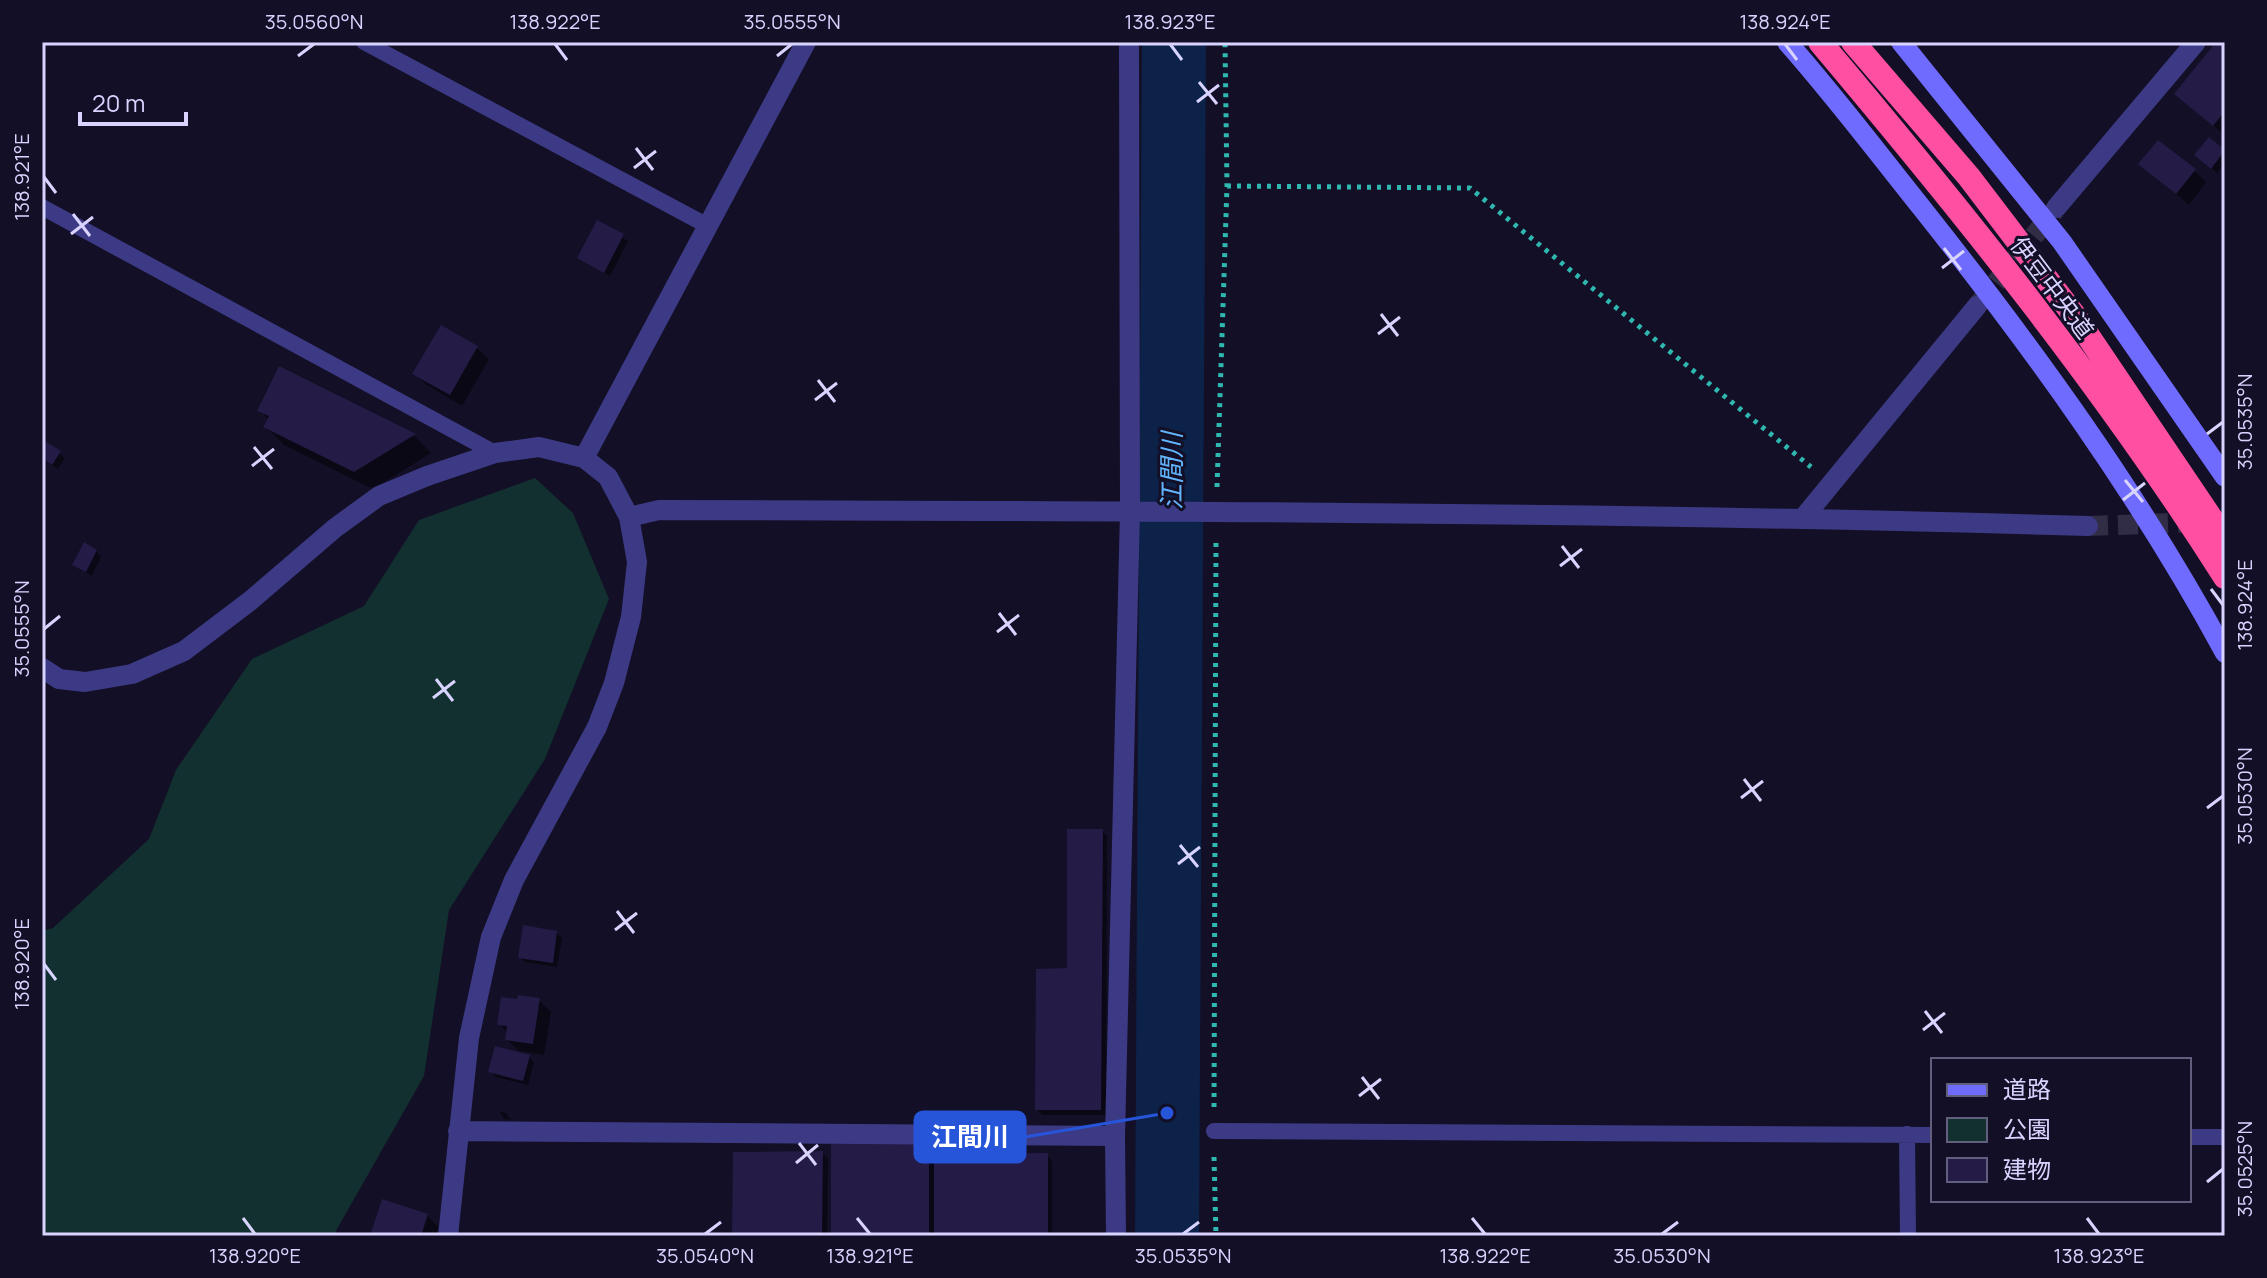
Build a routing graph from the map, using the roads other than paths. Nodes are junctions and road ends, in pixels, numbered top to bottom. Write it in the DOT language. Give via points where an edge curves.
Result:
graph roads {
  1 [pos="364,42"];
  2 [pos="806,42"];
  3 [pos="1129,42"];
  4 [pos="1787,42"];
  5 [pos="1820,42"];
  6 [pos="1853,42"];
  7 [pos="1901,42"];
  8 [pos="2196,42"];
  9 [pos="42,207"];
  10 [pos="2056,208"];
  11 [pos="708,226"];
  12 [pos="1977,306"];
  13 [pos="495,453"];
  14 [pos="584,458"];
  15 [pos="2225,477"];
  16 [pos="1135,511"];
  17 [pos="629,517"];
  18 [pos="1804,517"];
  19 [pos="2088,526"];
  20 [pos="2225,539"];
  21 [pos="2225,577"];
  22 [pos="2225,653"];
  23 [pos="42,668"];
  24 [pos="458,1131"];
  25 [pos="1214,1131"];
  26 [pos="1907,1134"];
  27 [pos="1931,1135"];
  28 [pos="1115,1136"];
  29 [pos="2191,1137"];
  30 [pos="2225,1137"];
  31 [pos="448,1236"];
  32 [pos="1116,1236"];
  33 [pos="1908,1236"];
  1 -- 11 [label="lane"];
  2 -- 11 [label="street"];
  3 -- 16 [label="street"];
  4 -- 22 [label="main road" via="2032,352 2146,519"];
  5 -- 21 [label="highway, 伊豆中央道" via="1947,194 2052,332 2167,485"];
  6 -- 20 [label="highway, 伊豆中央道" via="1969,177 2074,315"];
  7 -- 15 [label="main road" via="2062,242"];
  8 -- 10 [label="street"];
  9 -- 13 [label="lane"];
  11 -- 14 [label="street"];
  12 -- 18 [label="street"];
  13 -- 14 [label="street" via="539,447"];
  13 -- 23 [label="street" via="379,496 184,651 132,674 85,682 59,679"];
  14 -- 17 [label="street" via="608,477"];
  16 -- 17 [label="street" via="659,510"];
  16 -- 18 [label="street"];
  16 -- 28 [label="street"];
  17 -- 24 [label="street" via="637,562 631,617 614,683 563,794 514,880 491,937 469,1038"];
  18 -- 19 [label="street"];
  24 -- 28 [label="street"];
  24 -- 31 [label="street"];
  25 -- 26 [label="lane"];
  26 -- 27 [label="lane"];
  26 -- 33 [label="lane"];
  28 -- 32 [label="street"];
  29 -- 30 [label="lane"];
}
